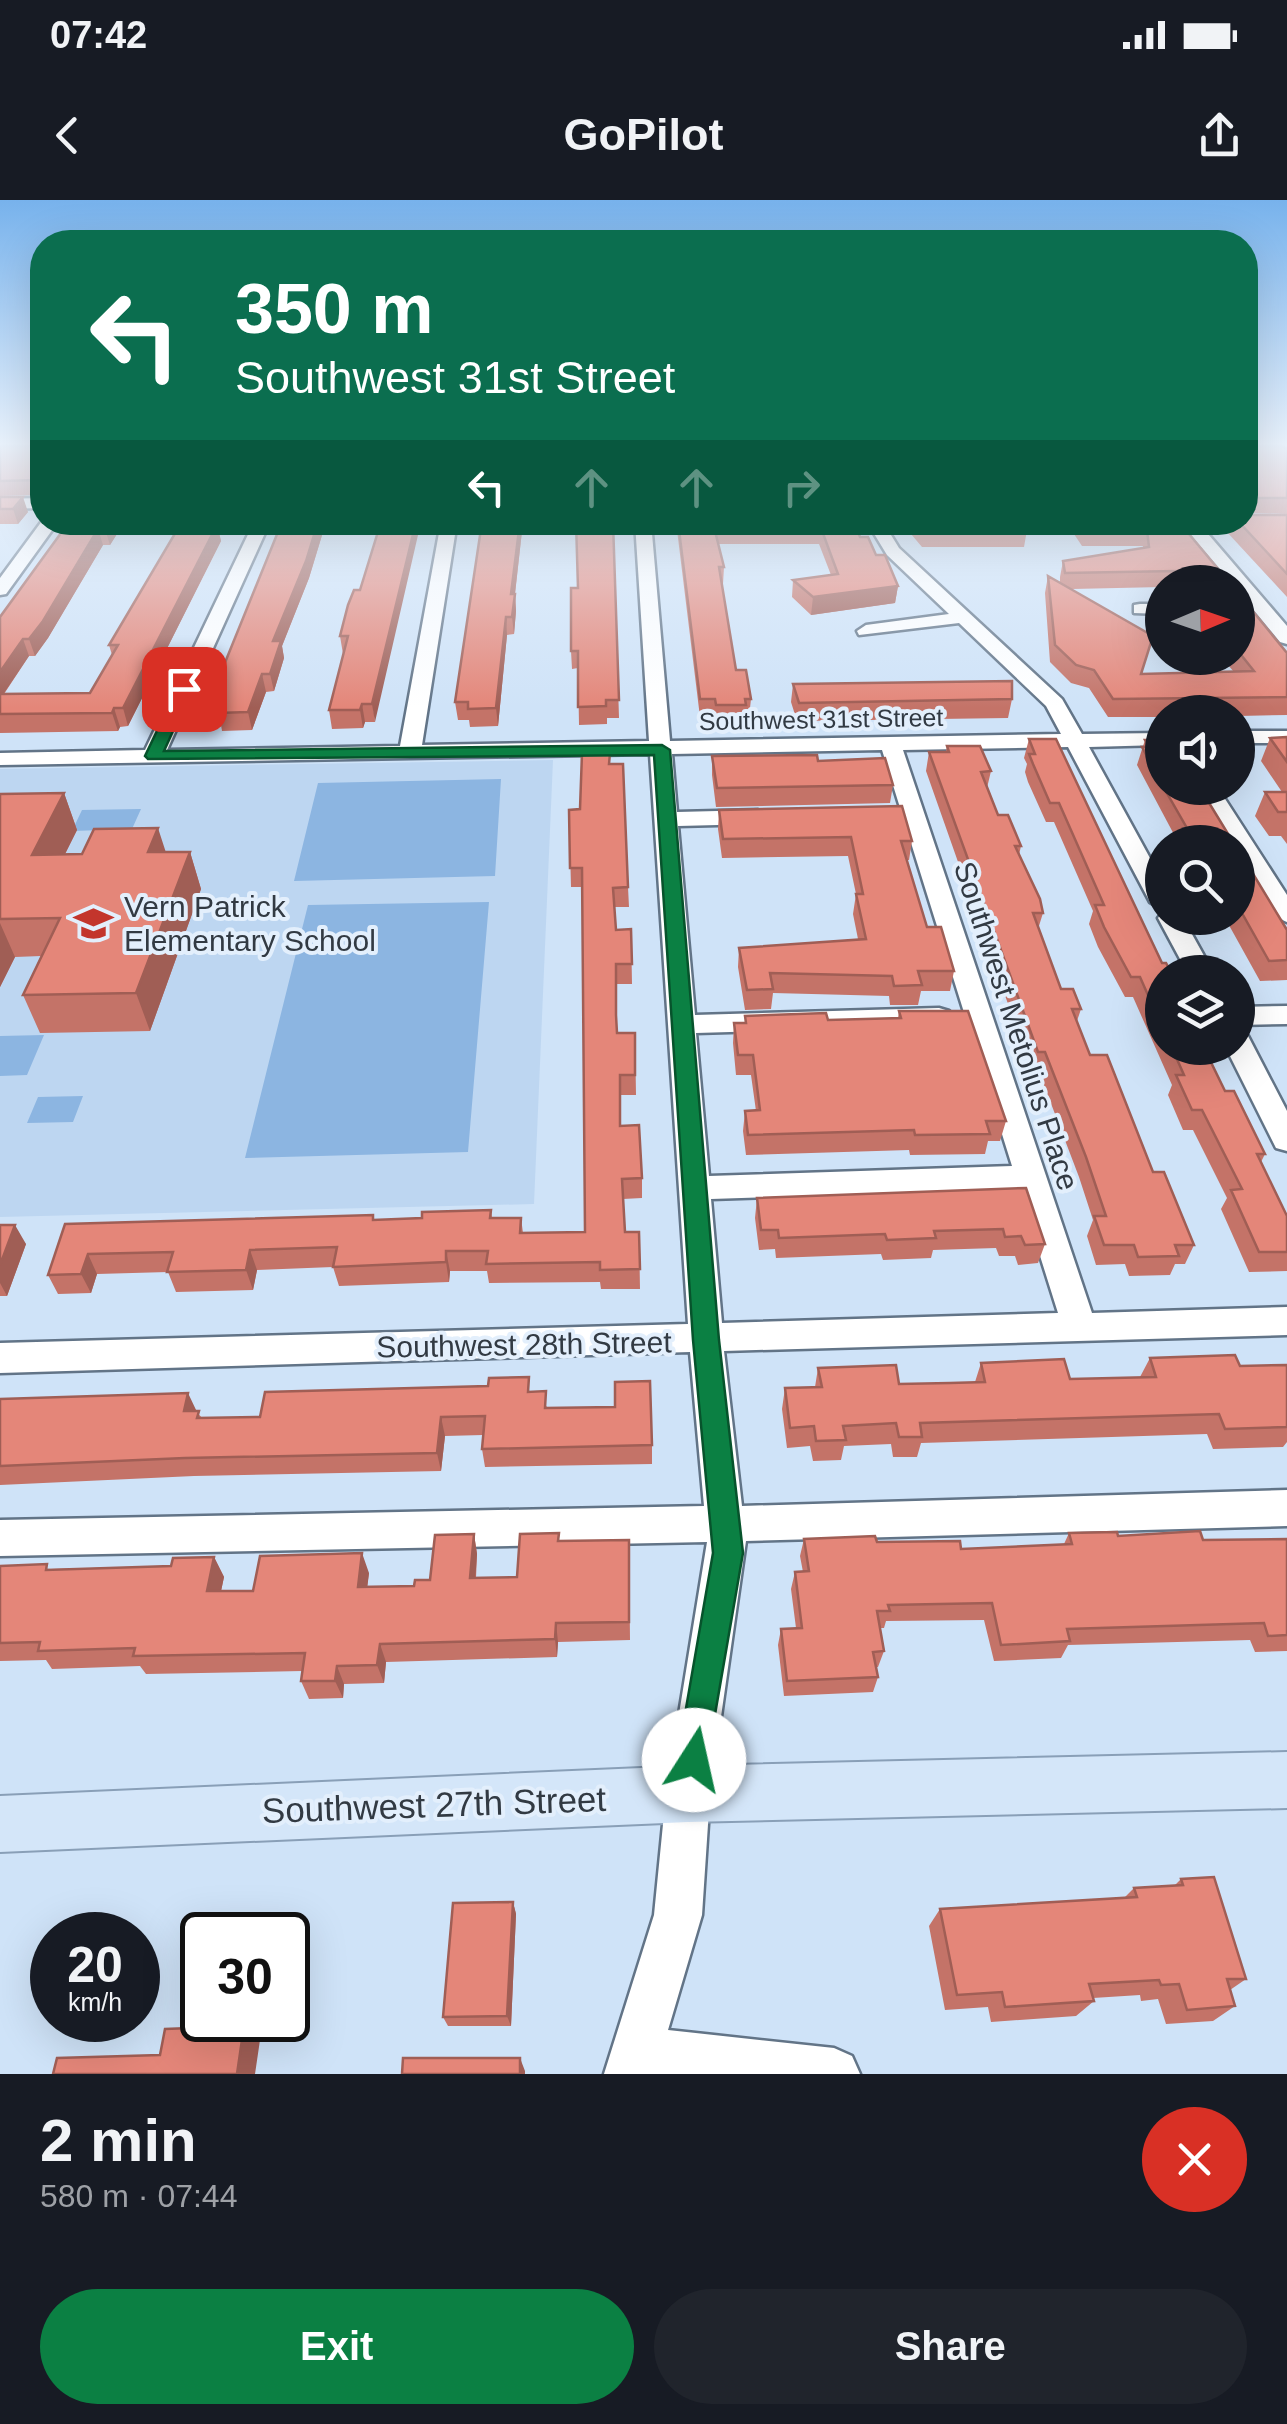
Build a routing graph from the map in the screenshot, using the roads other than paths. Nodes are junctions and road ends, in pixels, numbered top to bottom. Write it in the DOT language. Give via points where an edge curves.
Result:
graph roads {
  1 [pos="40,535"];
  2 [pos="256,535"];
  3 [pos="447,535"];
  4 [pos="644,535"];
  5 [pos="883,535"];
  6 [pos="1200,535"];
  7 [pos="0,590"];
  8 [pos="1255,608"];
  9 [pos="1261,608"];
  10 [pos="1140,609"];
  11 [pos="1145,609"];
  12 [pos="964,617"];
  13 [pos="866,632"];
  14 [pos="1287,638"];
  15 [pos="1287,736"];
  16 [pos="1255,737"];
  17 [pos="1145,739"];
  18 [pos="1077,740"];
  19 [pos="891,745"];
  20 [pos="662,750"];
  21 [pos="410,751"];
  22 [pos="154,756"];
  23 [pos="0,759"];
  24 [pos="1218,805"];
  25 [pos="780,816"];
  26 [pos="666,819"];
  27 [pos="1145,870"];
  28 [pos="1287,914"];
  29 [pos="1287,1014"];
  30 [pos="1255,1015"];
  31 [pos="978,1016"];
  32 [pos="682,1024"];
  33 [pos="1249,1065"];
  34 [pos="1287,1140"];
  35 [pos="1031,1176"];
  36 [pos="694,1188"];
  37 [pos="1287,1322"];
  38 [pos="1080,1328"];
  39 [pos="706,1340"];
  40 [pos="0,1358"];
  41 [pos="1287,1508"];
  42 [pos="725,1524"];
  43 [pos="0,1538"];
  44 [pos="1287,1780"];
  45 [pos="688,1794"];
  46 [pos="0,1824"];
  47 [pos="634,2063"];
  48 [pos="834,2074"];
  1 -- 7 [label="street"];
  2 -- 22 [label="street"];
  3 -- 21 [label="street"];
  4 -- 20 [label="street"];
  5 -- 12 [label="street"];
  6 -- 9 [label="street"];
  8 -- 9 [label="street"];
  9 -- 14 [label="street"];
  10 -- 11 [label="street"];
  12 -- 13 [label="street"];
  12 -- 18 [label="street" via="1055,703"];
  15 -- 16 [label="street"];
  17 -- 18 [label="street, Southwest 31st Street"];
  18 -- 19 [label="street, Southwest 31st Street"];
  18 -- 27 [label="street"];
  19 -- 20 [label="street, Southwest 31st Street"];
  19 -- 31 [label="street, Southwest Metolius Place" via="903,814"];
  20 -- 21 [label="street, Southwest 31st Street"];
  20 -- 26 [label="street"];
  21 -- 22 [label="street, Southwest 31st Street"];
  22 -- 23 [label="street, Southwest 31st Street"];
  24 -- 28 [label="street"];
  25 -- 26 [label="street"];
  26 -- 32 [label="street"];
  29 -- 30 [label="street"];
  31 -- 32 [label="street"];
  31 -- 35 [label="street, Southwest Metolius Place"];
  32 -- 36 [label="street"];
  33 -- 34 [label="street"];
  35 -- 36 [label="street"];
  35 -- 38 [label="street, Southwest Metolius Place"];
  36 -- 39 [label="street"];
  37 -- 38 [label="street, Southwest 28th Street"];
  38 -- 39 [label="street, Southwest 28th Street"];
  39 -- 40 [label="street, Southwest 28th Street"];
  39 -- 42 [label="street"];
  41 -- 42 [label="street"];
  42 -- 43 [label="street"];
  42 -- 45 [label="street" via="728,1553"];
  44 -- 45 [label="main road, Southwest 27th Street"];
  45 -- 46 [label="main road, Southwest 27th Street"];
  45 -- 47 [label="street" via="678,1915"];
  47 -- 48 [label="street"];
}
